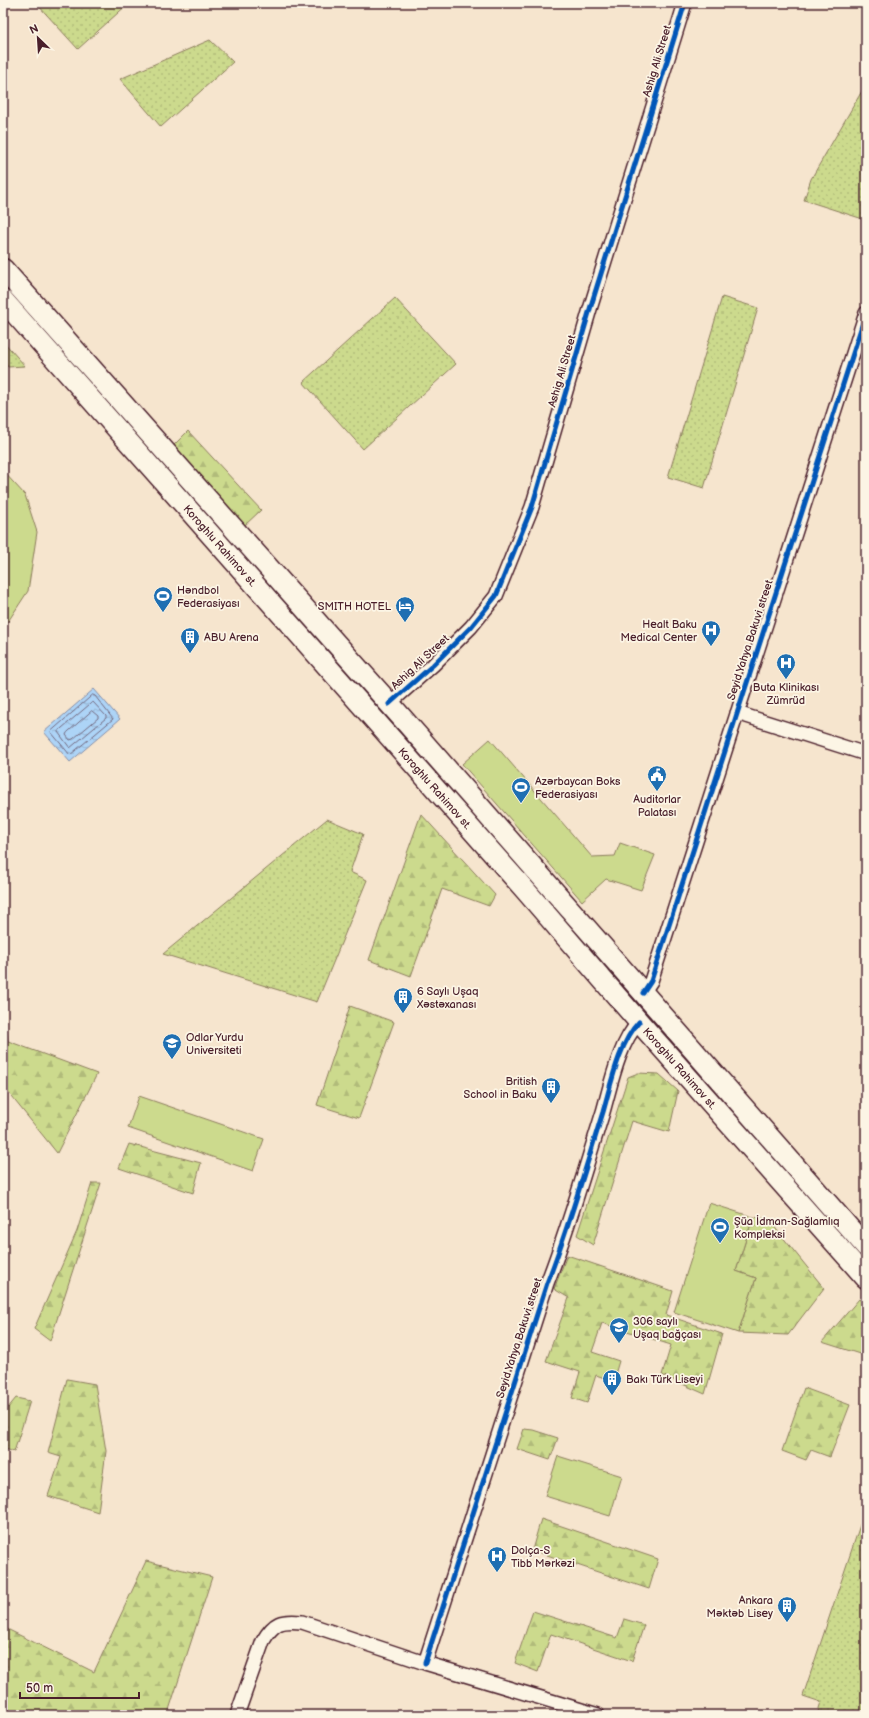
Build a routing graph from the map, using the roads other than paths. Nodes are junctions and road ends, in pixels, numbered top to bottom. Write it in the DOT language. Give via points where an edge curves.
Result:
graph roads {
  1 [pos="685,3"];
  2 [pos="3,269"];
  3 [pos="3,300"];
  4 [pos="866,313"];
  5 [pos="389,704"];
  6 [pos="737,713"];
  7 [pos="866,754"];
  8 [pos="643,993"];
  9 [pos="639,1022"];
  10 [pos="866,1247"];
  11 [pos="866,1278"];
  12 [pos="425,1663"];
  13 [pos="236,1715"];
  14 [pos="598,1715"];
  1 -- 5 [label="street, Ashig Ali Street" via="590,309 532,507 496,596 471,627"];
  2 -- 5 [label="main road, Koroghlu Rahimov st."];
  3 -- 9 [label="main road, Koroghlu Rahimov st." via="521,885"];
  4 -- 6 [label="street, Seyid Yahya Bakuvi street"];
  5 -- 8 [label="main road, Koroghlu Rahimov st."];
  6 -- 7 [label="street"];
  6 -- 8 [label="street, Seyid Yahya Bakuvi street" via="651,981"];
  8 -- 10 [label="main road, Koroghlu Rahimov st."];
  9 -- 11 [label="main road, Koroghlu Rahimov st."];
  9 -- 12 [label="street, Seyid Yahya Bakuvi street" via="629,1033 617,1065 561,1248 542,1298"];
  12 -- 13 [label="street" via="302,1622 280,1622 268,1632 263,1641"];
  12 -- 14 [label="street"];
}
